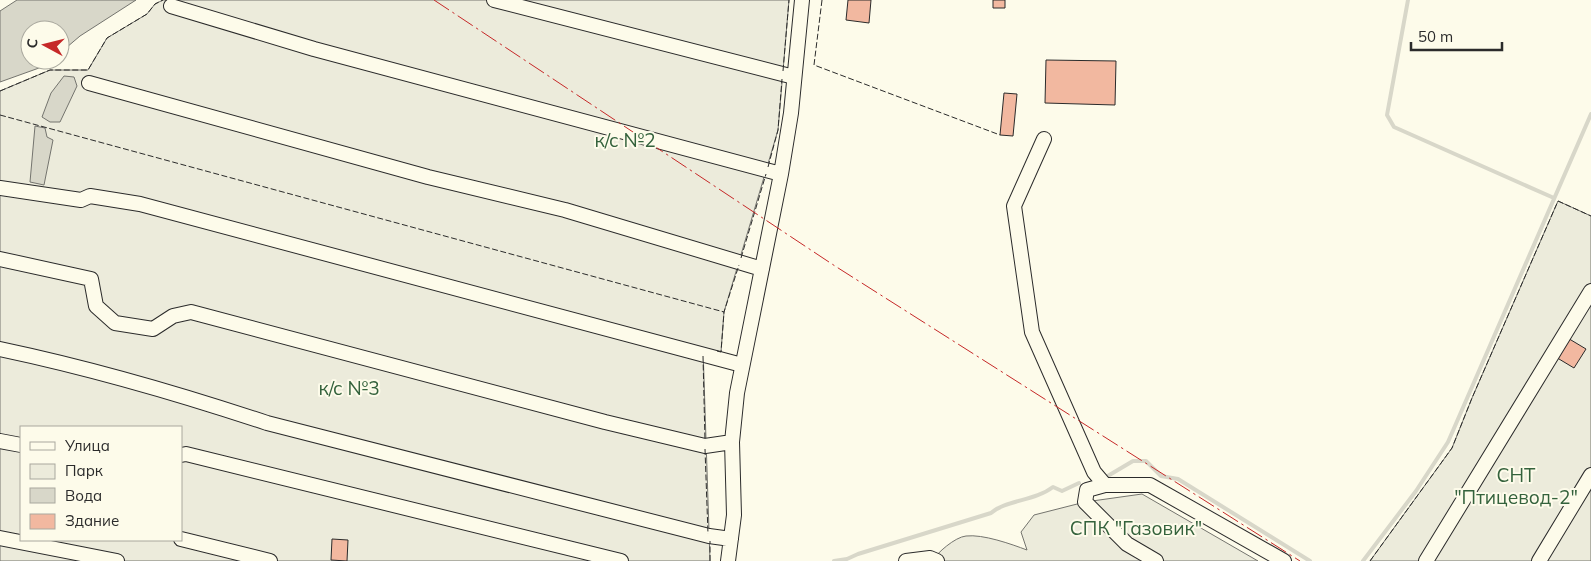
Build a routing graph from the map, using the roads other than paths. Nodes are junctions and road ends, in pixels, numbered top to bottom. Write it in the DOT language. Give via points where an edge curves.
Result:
graph roads {
  1 [pos="494,0"];
  2 [pos="802,0"];
  3 [pos="171,6"];
  4 [pos="794,77"];
  5 [pos="89,83"];
  6 [pos="1044,139"];
  7 [pos="781,174"];
  8 [pos="0,188"];
  9 [pos="0,259"];
  10 [pos="762,269"];
  11 [pos="1591,291"];
  12 [pos="0,349"];
  13 [pos="742,365"];
  14 [pos="0,441"];
  15 [pos="732,442"];
  16 [pos="20,445"];
  17 [pos="182,455"];
  18 [pos="1591,475"];
  19 [pos="1105,485"];
  20 [pos="0,538"];
  21 [pos="182,539"];
  22 [pos="731,539"];
  23 [pos="118,561"];
  24 [pos="270,561"];
  25 [pos="621,561"];
  26 [pos="728,561"];
  27 [pos="906,561"];
  28 [pos="937,561"];
  29 [pos="1156,561"];
  30 [pos="1284,561"];
  31 [pos="1426,561"];
  32 [pos="1539,561"];
  1 -- 4 [label="street"];
  2 -- 4 [label="street"];
  3 -- 7 [label="street" via="314,49"];
  4 -- 7 [label="street"];
  5 -- 10 [label="street" via="428,177 565,210"];
  6 -- 19 [label="street" via="1014,206 1032,332 1094,472"];
  7 -- 10 [label="street"];
  8 -- 13 [label="street" via="81,200 90,196 140,204"];
  9 -- 15 [label="street" via="91,279 96,306 115,323 153,329 174,316 191,312 705,446"];
  10 -- 13 [label="street"];
  11 -- 31 [label="street"];
  12 -- 22 [label="street" via="56,361 267,423 699,534"];
  13 -- 15 [label="street"];
  14 -- 16 [label="street"];
  15 -- 22 [label="street" via="734,515"];
  17 -- 25 [label="street"];
  18 -- 32 [label="street"];
  19 -- 29 [label="street" via="1088,490 1086,502 1127,544"];
  19 -- 30 [label="street" via="1150,484"];
  20 -- 23 [label="street"];
  21 -- 24 [label="street"];
  22 -- 26 [label="street"];
  27 -- 28 [label="street" via="930,558"];
}
